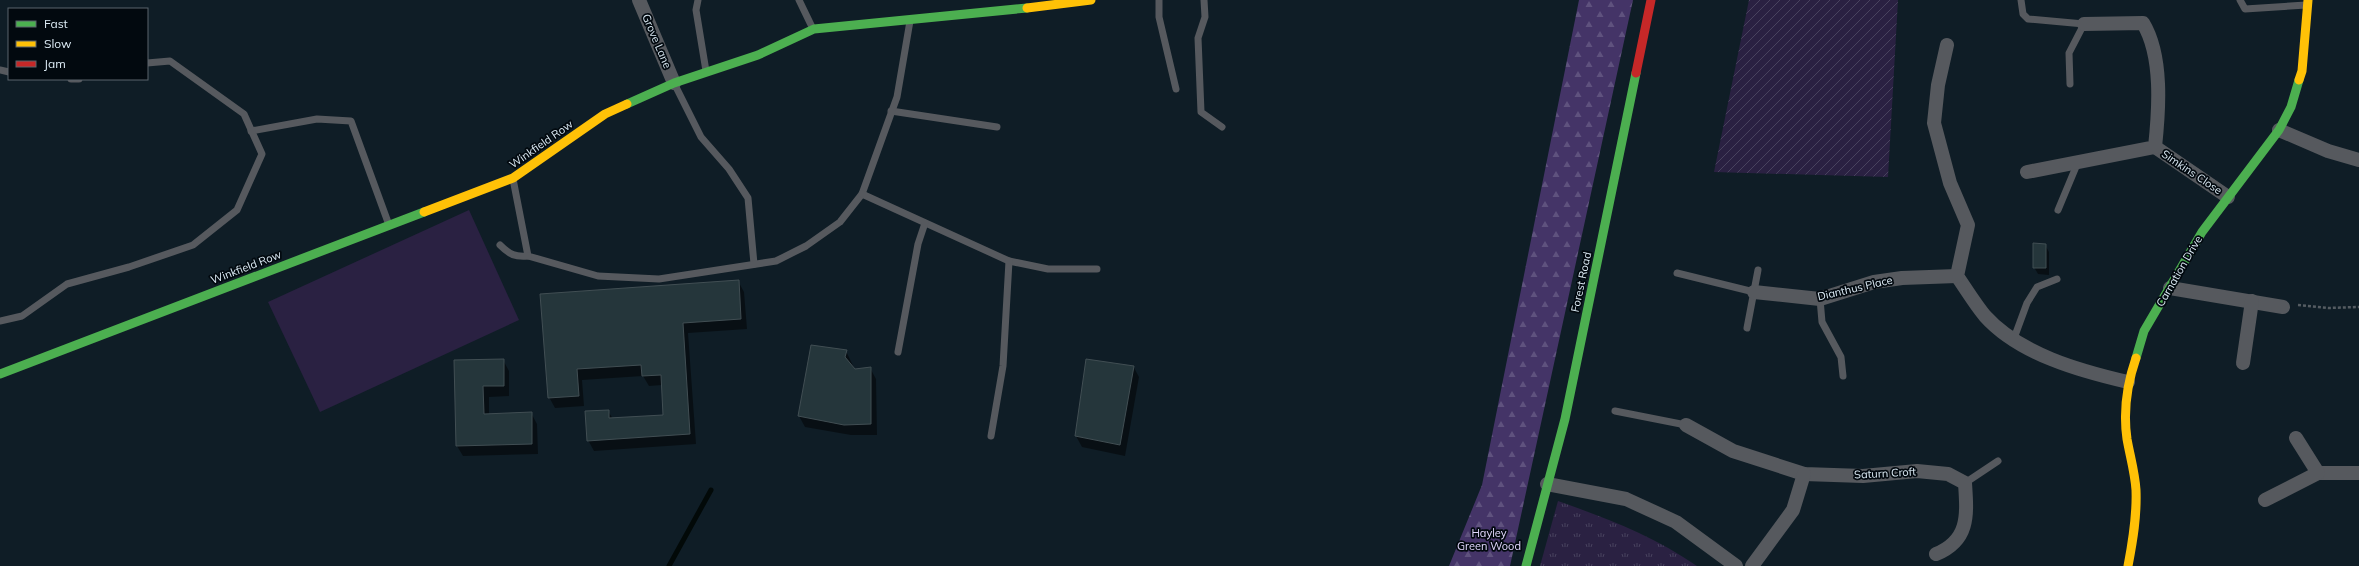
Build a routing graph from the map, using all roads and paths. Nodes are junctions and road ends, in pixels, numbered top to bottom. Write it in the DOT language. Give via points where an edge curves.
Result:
graph roads {
  1 [pos="639,0"];
  2 [pos="698,0"];
  3 [pos="799,0"];
  4 [pos="1091,0"];
  5 [pos="1159,0"];
  6 [pos="1204,0"];
  7 [pos="1651,0"];
  8 [pos="2021,0"];
  9 [pos="2240,0"];
  10 [pos="1064,2"];
  11 [pos="2308,3"];
  12 [pos="910,18"];
  13 [pos="2084,24"];
  14 [pos="814,29"];
  15 [pos="1947,45"];
  16 [pos="148,63"];
  17 [pos="706,73"];
  18 [pos="674,83"];
  19 [pos="2070,84"];
  20 [pos="1176,89"];
  21 [pos="891,111"];
  22 [pos="997,127"];
  23 [pos="1222,127"];
  24 [pos="2279,130"];
  25 [pos="251,131"];
  26 [pos="2155,147"];
  27 [pos="2359,160"];
  28 [pos="2078,162"];
  29 [pos="2027,172"];
  30 [pos="513,178"];
  31 [pos="862,194"];
  32 [pos="2228,197"];
  33 [pos="2058,210"];
  34 [pos="925,223"];
  35 [pos="389,226"];
  36 [pos="500,244"];
  37 [pos="528,256"];
  38 [pos="1009,261"];
  39 [pos="754,264"];
  40 [pos="1097,269"];
  41 [pos="1758,270"];
  42 [pos="1677,273"];
  43 [pos="1957,276"];
  44 [pos="2057,279"];
  45 [pos="2170,288"];
  46 [pos="1754,292"];
  47 [pos="1820,299"];
  48 [pos="2252,301"];
  49 [pos="2283,306"];
  50 [pos="2359,307"];
  51 [pos="0,321"];
  52 [pos="1747,328"];
  53 [pos="2013,341"];
  54 [pos="898,352"];
  55 [pos="2243,363"];
  56 [pos="0,374"];
  57 [pos="1843,376"];
  58 [pos="2128,382"];
  59 [pos="1616,412"];
  60 [pos="1686,425"];
  61 [pos="991,436"];
  62 [pos="2296,438"];
  63 [pos="1998,461"];
  64 [pos="2318,473"];
  65 [pos="1804,474"];
  66 [pos="2359,474"];
  67 [pos="1965,483"];
  68 [pos="1547,484"];
  69 [pos="2265,500"];
  70 [pos="1936,554"];
  71 [pos="1526,566"];
  72 [pos="1736,566"];
  73 [pos="1752,566"];
  74 [pos="2128,566"];
  1 -- 18 [label="street, Grove Lane"];
  2 -- 17 [label="lane" via="696,10"];
  3 -- 14 [label="lane"];
  4 -- 10 [label="main road, Winkfield Row"];
  5 -- 20 [label="lane" via="1159,17"];
  6 -- 23 [label="lane" via="1205,17 1198,38 1201,112"];
  7 -- 68 [label="main road, Forest Road" via="1565,419"];
  8 -- 13 [label="lane, Simkins Close" via="2023,14 2028,19"];
  9 -- 11 [label="lane" via="2246,9"];
  10 -- 12 [label="main road, Winkfield Row"];
  11 -- 24 [label="main road, Carnation Drive" via="2302,71 2291,107"];
  12 -- 14 [label="main road, Winkfield Row"];
  12 -- 21 [label="lane" via="896,97"];
  13 -- 19 [label="lane" via="2069,53"];
  13 -- 26 [label="street, Simkins Close" via="2143,23 2151,36 2160,100"];
  14 -- 17 [label="main road, Winkfield Row" via="758,55"];
  15 -- 43 [label="street" via="1938,85 1934,123 1950,183 1968,225"];
  16 -- 25 [label="lane" via="170,61 244,114"];
  17 -- 18 [label="main road, Winkfield Row"];
  18 -- 30 [label="main road, Winkfield Row" via="605,114"];
  18 -- 39 [label="lane" via="701,137 729,169 748,198"];
  21 -- 22 [label="lane"];
  21 -- 31 [label="lane"];
  24 -- 27 [label="street" via="2328,151"];
  24 -- 32 [label="main road, Carnation Drive"];
  25 -- 35 [label="lane" via="317,119 351,121"];
  25 -- 51 [label="lane" via="262,154 237,210 193,245 129,267 67,284 22,316"];
  26 -- 28 [label="street, Simkins Close"];
  26 -- 32 [label="street, Simkins Close"];
  28 -- 29 [label="street, Simkins Close"];
  28 -- 33 [label="lane"];
  30 -- 35 [label="main road, Winkfield Row"];
  30 -- 37 [label="lane"];
  31 -- 34 [label="lane"];
  31 -- 39 [label="lane" via="840,222 806,246 776,261"];
  32 -- 45 [label="main road, Carnation Drive" via="2202,232"];
  34 -- 38 [label="lane"];
  34 -- 54 [label="lane" via="918,244"];
  35 -- 56 [label="main road, Winkfield Row"];
  36 -- 37 [label="lane" via="508,253 515,256"];
  37 -- 39 [label="lane" via="598,276 659,279"];
  38 -- 40 [label="lane" via="1048,269"];
  38 -- 61 [label="lane" via="1003,366"];
  41 -- 46 [label="lane"];
  42 -- 46 [label="lane"];
  43 -- 47 [label="street, Dianthus Place" via="1874,282"];
  43 -- 53 [label="street" via="1985,316"];
  44 -- 53 [label="lane" via="2037,287 2027,303"];
  45 -- 48 [label="street"];
  45 -- 58 [label="main road, Carnation Drive" via="2144,331"];
  46 -- 47 [label="street, Dianthus Place"];
  46 -- 52 [label="lane"];
  47 -- 57 [label="lane" via="1822,322 1841,356"];
  48 -- 49 [label="street"];
  48 -- 55 [label="street"];
  49 -- 50 [label="path" via="2296,304 2330,308"];
  53 -- 58 [label="street" via="2085,372"];
  58 -- 74 [label="main road, Carnation Drive" via="2127,438 2136,489 2136,525"];
  59 -- 60 [label="lane"];
  60 -- 65 [label="street, Saturn Croft" via="1733,450"];
  62 -- 64 [label="street"];
  63 -- 67 [label="lane"];
  64 -- 66 [label="street"];
  64 -- 69 [label="street"];
  65 -- 67 [label="street, Saturn Croft" via="1863,476 1917,471 1948,474"];
  65 -- 73 [label="street" via="1793,510"];
  67 -- 70 [label="street" via="1966,516 1963,529 1953,545"];
  68 -- 71 [label="main road, Forest Road"];
  68 -- 72 [label="street" via="1626,499 1676,522"];
}
